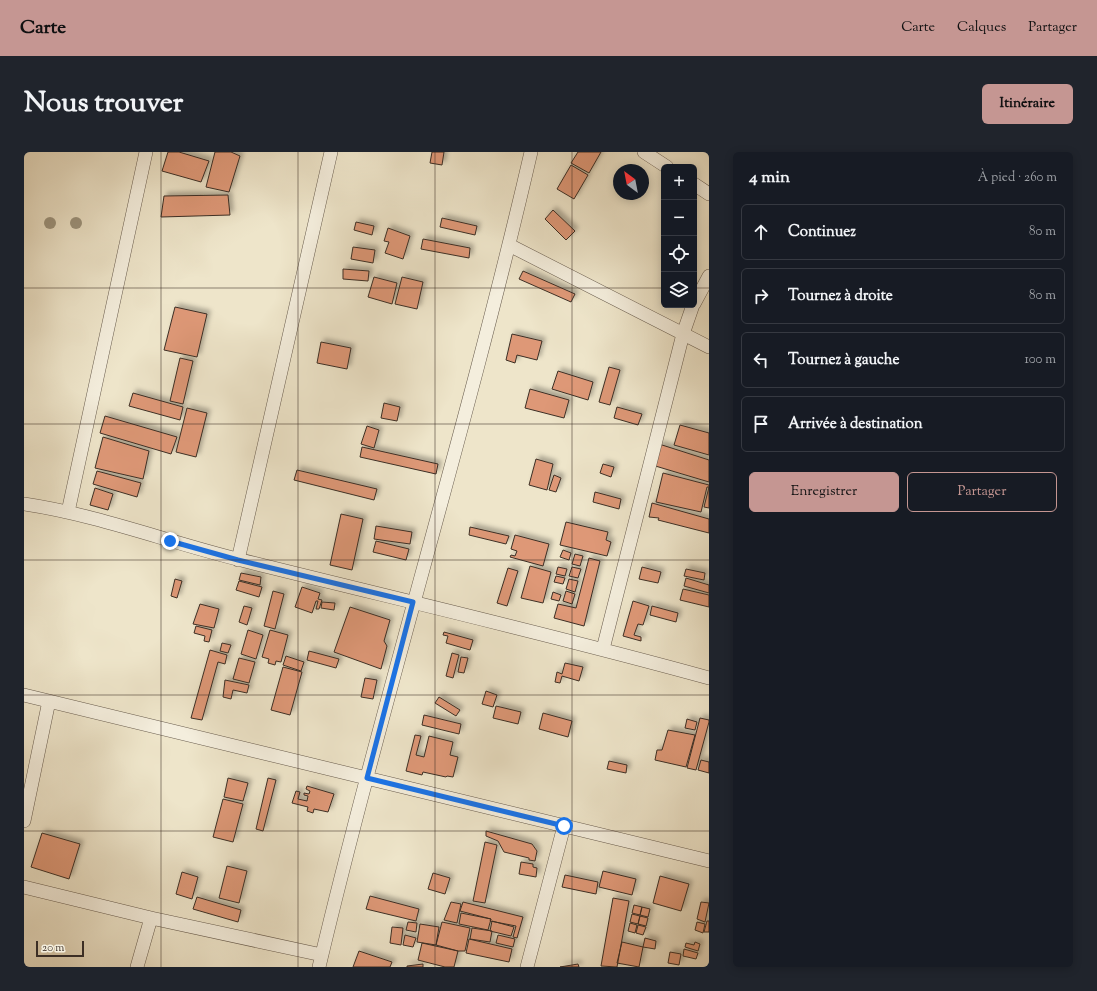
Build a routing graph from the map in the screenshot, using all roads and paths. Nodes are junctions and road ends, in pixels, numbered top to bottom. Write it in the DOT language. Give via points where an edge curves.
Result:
graph roads {
  1 [pos="146,152"];
  2 [pos="331,152"];
  3 [pos="531,152"];
  4 [pos="644,152"];
  5 [pos="663,164"];
  6 [pos="697,186"];
  7 [pos="709,194"];
  8 [pos="509,245"];
  9 [pos="709,276"];
  10 [pos="697,298"];
  11 [pos="693,308"];
  12 [pos="683,334"];
  13 [pos="709,347"];
  14 [pos="24,504"];
  15 [pos="68,512"];
  16 [pos="238,560"];
  17 [pos="413,602"];
  18 [pos="603,649"];
  19 [pos="709,678"];
  20 [pos="24,695"];
  21 [pos="49,701"];
  22 [pos="367,778"];
  23 [pos="24,821"];
  24 [pos="564,826"];
  25 [pos="709,861"];
  26 [pos="24,888"];
  27 [pos="151,918"];
  28 [pos="320,961"];
  29 [pos="137,967"];
  30 [pos="527,967"];
  1 -- 15 [label="street"];
  2 -- 16 [label="street"];
  3 -- 8 [label="street"];
  4 -- 5 [label="street"];
  6 -- 7 [label="street"];
  8 -- 12 [label="street"];
  8 -- 17 [label="street"];
  9 -- 10 [label="street"];
  11 -- 12 [label="street"];
  12 -- 13 [label="street"];
  12 -- 18 [label="street"];
  14 -- 15 [label="street"];
  15 -- 16 [label="street"];
  16 -- 17 [label="street"];
  17 -- 18 [label="street"];
  17 -- 22 [label="street"];
  18 -- 19 [label="street"];
  20 -- 21 [label="street"];
  21 -- 22 [label="street"];
  21 -- 23 [label="street"];
  22 -- 24 [label="street"];
  22 -- 28 [label="street"];
  24 -- 25 [label="street"];
  24 -- 30 [label="street"];
  26 -- 27 [label="street"];
  27 -- 28 [label="street"];
  27 -- 29 [label="street"];
}
